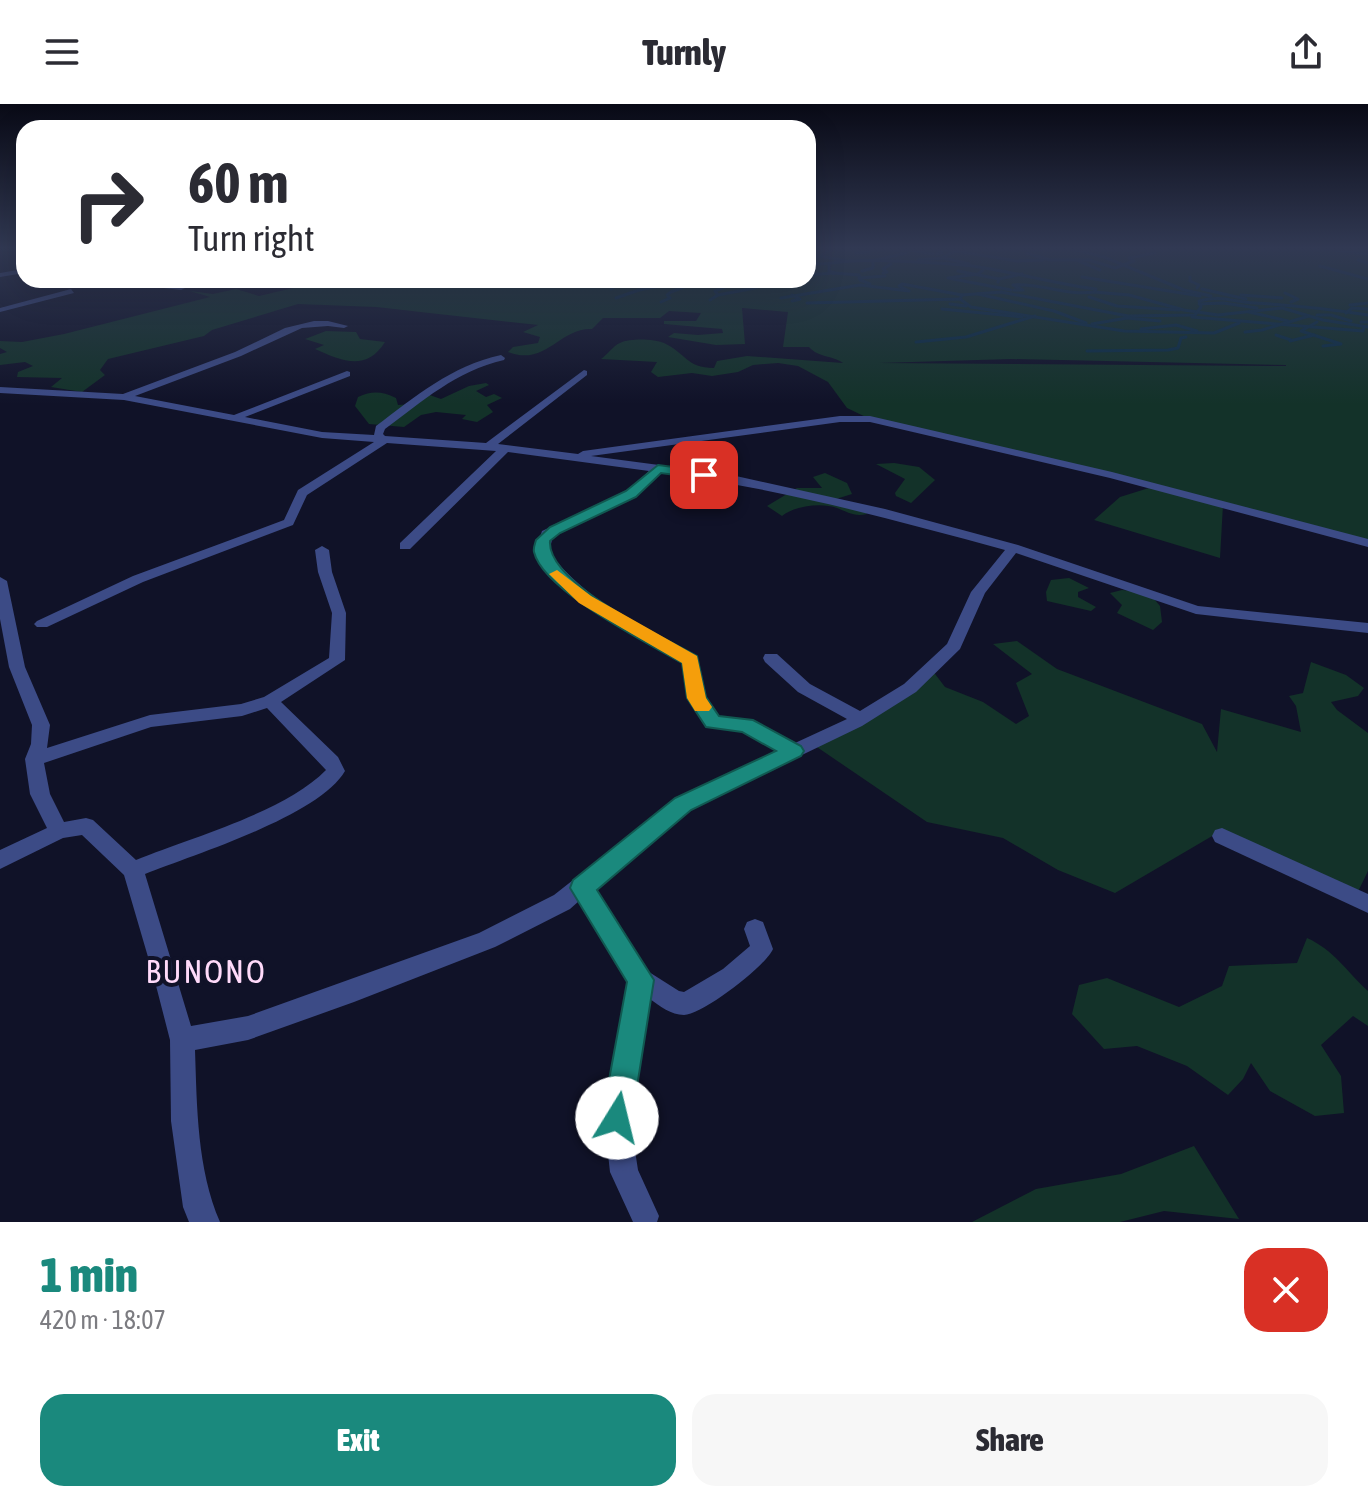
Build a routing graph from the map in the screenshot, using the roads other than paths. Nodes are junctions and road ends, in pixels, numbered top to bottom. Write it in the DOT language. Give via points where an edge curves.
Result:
graph roads {
  1 [pos="40,299"];
  2 [pos="0,310"];
  3 [pos="344,326"];
  4 [pos="501,358"];
  5 [pos="584,373"];
  6 [pos="347,374"];
  7 [pos="0,390"];
  8 [pos="124,397"];
  9 [pos="237,417"];
  10 [pos="383,441"];
  11 [pos="488,447"];
  12 [pos="505,448"];
  13 [pos="569,456"];
  14 [pos="658,469"];
  15 [pos="1368,543"];
  16 [pos="405,546"];
  17 [pos="1013,548"];
  18 [pos="322,550"];
  19 [pos="0,581"];
  20 [pos="42,624"];
  21 [pos="1368,628"];
  22 [pos="771,658"];
  23 [pos="270,701"];
  24 [pos="861,719"];
  25 [pos="794,751"];
  26 [pos="34,759"];
  27 [pos="59,831"];
  28 [pos="1222,836"];
  29 [pos="0,860"];
  30 [pos="133,870"];
  31 [pos="582,888"];
  32 [pos="1368,904"];
  33 [pos="755,929"];
  34 [pos="641,980"];
  35 [pos="182,1040"];
  36 [pos="645,1216"];
  37 [pos="205,1222"];
  1 -- 2 [label="street"];
  3 -- 8 [label="street" via="317,322 281,331 242,353"];
  4 -- 10 [label="street" via="470,364 444,380 380,428"];
  5 -- 11 [label="street"];
  6 -- 9 [label="street"];
  7 -- 8 [label="street"];
  8 -- 9 [label="street"];
  9 -- 10 [label="street"];
  10 -- 11 [label="street"];
  10 -- 20 [label="street" via="302,493 289,522 138,579"];
  11 -- 12 [label="street"];
  12 -- 13 [label="street"];
  12 -- 16 [label="street"];
  13 -- 14 [label="street"];
  13 -- 15 [label="street" via="787,425 870,419 1112,475"];
  14 -- 17 [label="street" via="812,496"];
  14 -- 25 [label="street" via="631,494 547,534 542,552 560,578 585,599 690,660 697,698 713,722 746,725"];
  17 -- 21 [label="street" via="1196,610"];
  17 -- 24 [label="street" via="978,592 954,646 910,688"];
  18 -- 23 [label="street" via="339,613 337,660"];
  19 -- 26 [label="street" via="17,667 41,725"];
  22 -- 24 [label="street" via="814,695"];
  23 -- 26 [label="street" via="242,710 150,721"];
  23 -- 30 [label="street" via="332,762 336,771 331,780 282,808"];
  24 -- 25 [label="street"];
  25 -- 31 [label="street" via="683,804"];
  26 -- 27 [label="street" via="40,794"];
  27 -- 29 [label="street"];
  27 -- 30 [label="street" via="86,826"];
  28 -- 32 [label="street"];
  30 -- 35 [label="street"];
  31 -- 34 [label="street"];
  31 -- 35 [label="street" via="487,940 409,970 248,1028"];
  33 -- 34 [label="street" via="762,949 731,977 686,1004"];
  34 -- 36 [label="street" via="617,1118 624,1172"];
  35 -- 37 [label="street" via="184,1121 197,1207"];
}
